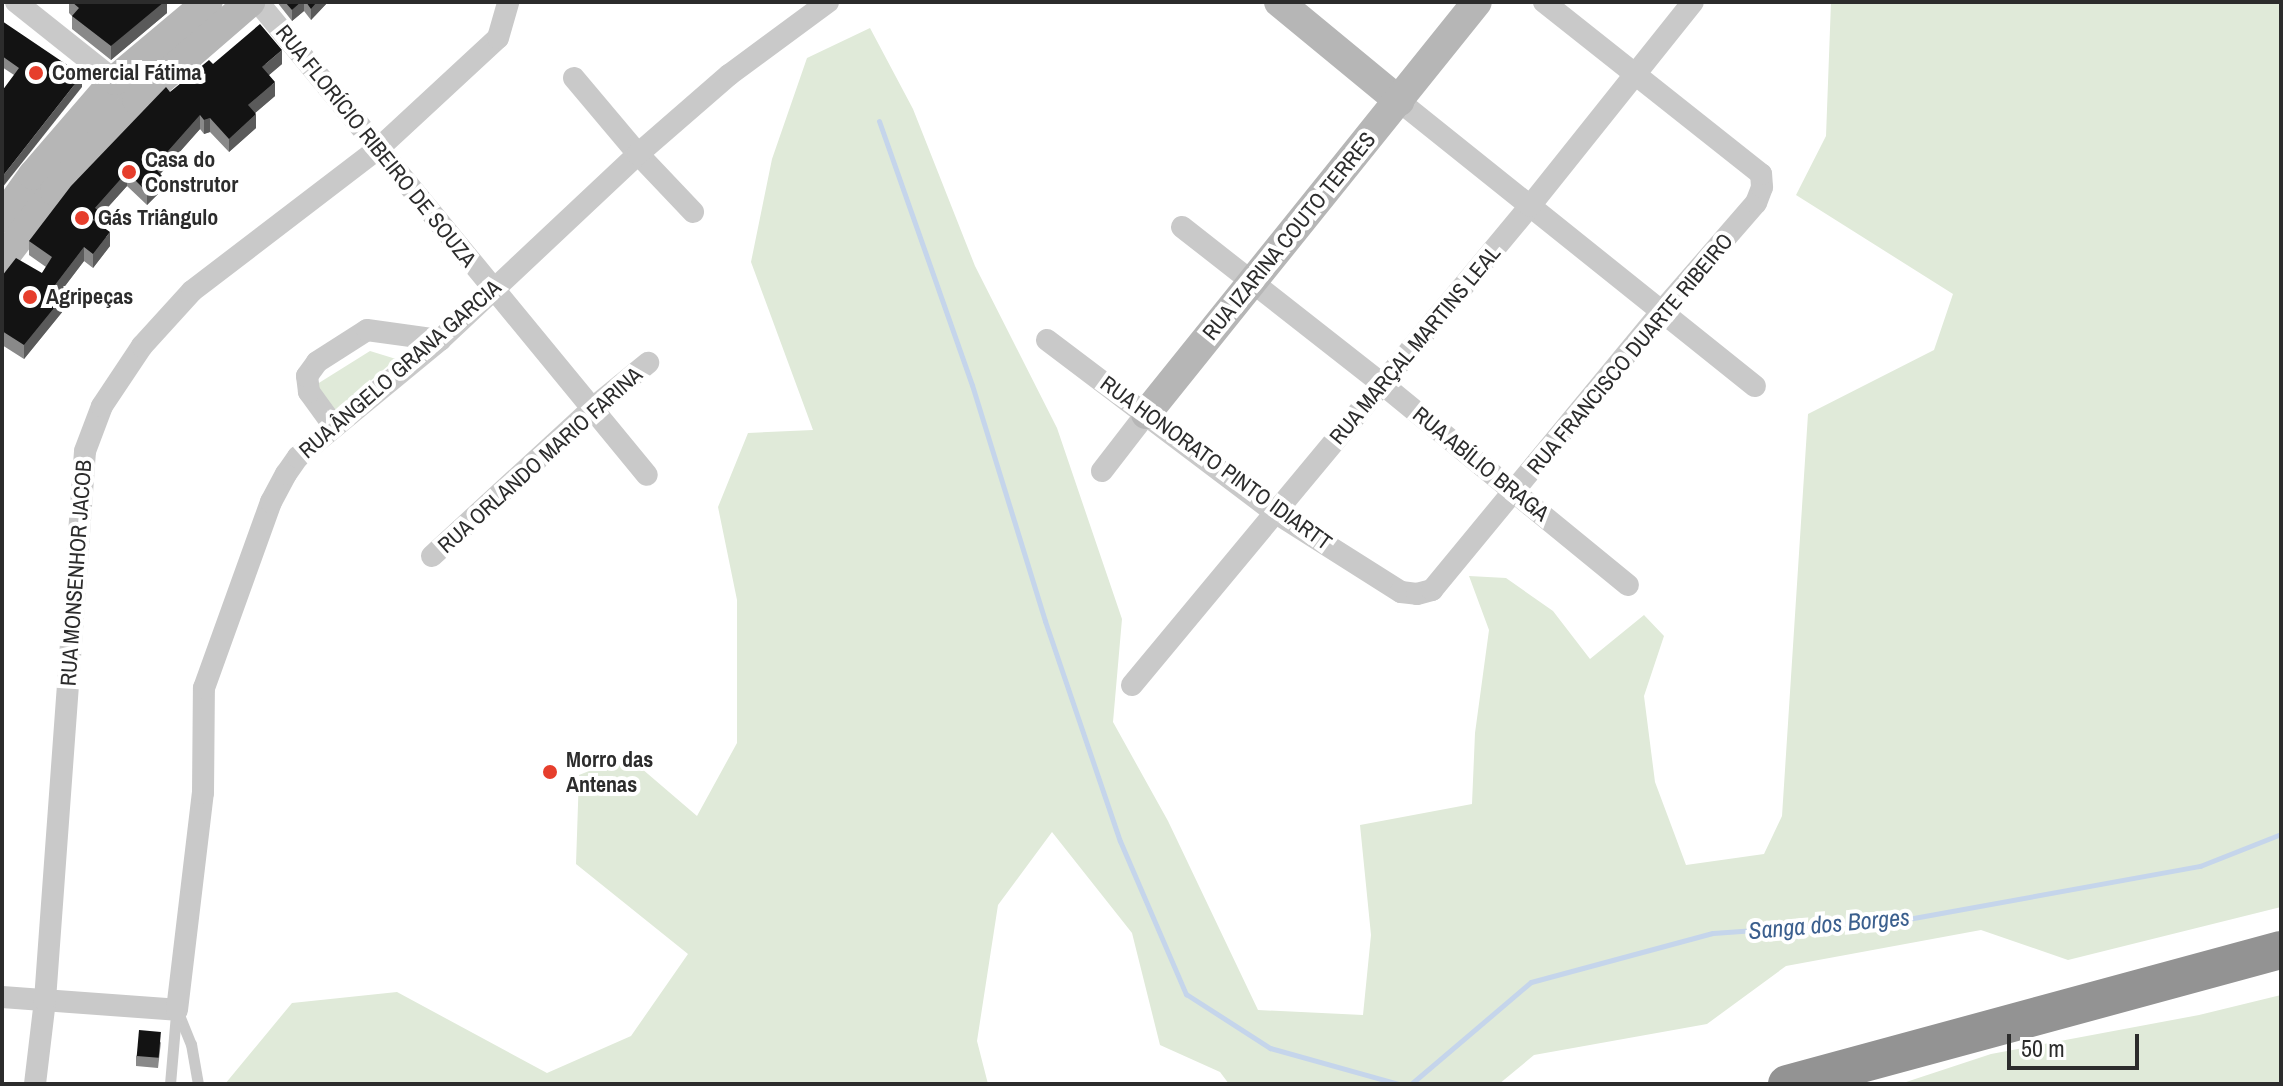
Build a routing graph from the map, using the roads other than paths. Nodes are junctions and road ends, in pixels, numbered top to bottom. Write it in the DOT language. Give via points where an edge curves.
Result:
graph roads {
  1 [pos="16,2"];
  2 [pos="208,2"];
  3 [pos="250,2"];
  4 [pos="258,2"];
  5 [pos="508,2"];
  6 [pos="828,2"];
  7 [pos="1279,2"];
  8 [pos="1477,2"];
  9 [pos="1544,2"];
  10 [pos="1693,2"];
  11 [pos="1635,73"];
  12 [pos="574,78"];
  13 [pos="126,90"];
  14 [pos="1399,101"];
  15 [pos="378,149"];
  16 [pos="638,154"];
  17 [pos="1530,206"];
  18 [pos="693,212"];
  19 [pos="2,218"];
  20 [pos="1182,227"];
  21 [pos="2,260"];
  22 [pos="1249,281"];
  23 [pos="493,290"];
  24 [pos="1662,311"];
  25 [pos="440,340"];
  26 [pos="1047,340"];
  27 [pos="648,363"];
  28 [pos="1381,383"];
  29 [pos="1755,386"];
  30 [pos="594,407"];
  31 [pos="1146,414"];
  32 [pos="333,425"];
  33 [pos="1102,471"];
  34 [pos="647,475"];
  35 [pos="1516,492"];
  36 [pos="1276,513"];
  37 [pos="432,556"];
  38 [pos="1628,585"];
  39 [pos="1432,590"];
  40 [pos="1132,685"];
  41 [pos="2281,950"];
  42 [pos="2,997"];
  43 [pos="45,1000"];
  44 [pos="177,1010"];
  45 [pos="35,1084"];
  46 [pos="170,1084"];
  47 [pos="198,1084"];
  48 [pos="1787,1084"];
  1 -- 13 [label="street"];
  2 -- 13 [label="street"];
  3 -- 13 [label="street"];
  4 -- 15 [label="street, RUA FLORÍCIO RIBEIRO DE SOUZA"];
  5 -- 15 [label="street, RUA MONSENHOR JACOB" via="498,38"];
  6 -- 16 [label="street, RUA ÂNGELO GRANA GARCIA" via="750,57"];
  7 -- 14 [label="street"];
  8 -- 14 [label="street, RUA IZARINA COUTO TERRES"];
  9 -- 11 [label="street"];
  10 -- 11 [label="street, RUA MARÇAL MARTINS LEAL"];
  11 -- 17 [label="street, RUA MARÇAL MARTINS LEAL"];
  11 -- 24 [label="street, RUA FRANCISCO DUARTE RIBEIRO" via="1761,174 1756,203"];
  12 -- 16 [label="street"];
  13 -- 19 [label="street" via="33,175"];
  13 -- 21 [label="street"];
  14 -- 17 [label="street"];
  14 -- 22 [label="street, RUA IZARINA COUTO TERRES"];
  15 -- 23 [label="street, RUA FLORÍCIO RIBEIRO DE SOUZA"];
  15 -- 43 [label="street, RUA MONSENHOR JACOB" via="192,291 142,346 102,406 85,451"];
  16 -- 18 [label="street"];
  16 -- 23 [label="street, RUA ÂNGELO GRANA GARCIA"];
  17 -- 24 [label="street"];
  17 -- 28 [label="street, RUA MARÇAL MARTINS LEAL"];
  20 -- 22 [label="street, RUA ABÍLIO BRAGA"];
  22 -- 28 [label="street, RUA ABÍLIO BRAGA"];
  22 -- 31 [label="street, RUA IZARINA COUTO TERRES"];
  23 -- 25 [label="street, RUA ÂNGELO GRANA GARCIA"];
  23 -- 30 [label="street, RUA FLORÍCIO RIBEIRO DE SOUZA"];
  24 -- 29 [label="street"];
  24 -- 35 [label="street, RUA FRANCISCO DUARTE RIBEIRO"];
  25 -- 32 [label="street, RUA ÂNGELO GRANA GARCIA"];
  25 -- 32 [label="street" via="367,330 317,362 307,376 309,392"];
  26 -- 31 [label="street, RUA HONORATO PINTO IDIARTT"];
  27 -- 30 [label="street, RUA ORLANDO MARIO FARINA"];
  28 -- 35 [label="street, RUA ABÍLIO BRAGA"];
  28 -- 36 [label="street, RUA MARÇAL MARTINS LEAL"];
  30 -- 34 [label="street, RUA FLORÍCIO RIBEIRO DE SOUZA"];
  30 -- 37 [label="street, RUA ORLANDO MARIO FARINA"];
  31 -- 33 [label="street, RUA IZARINA COUTO TERRES"];
  31 -- 36 [label="street, RUA HONORATO PINTO IDIARTT"];
  32 -- 44 [label="street, RUA ÂNGELO GRANA GARCIA" via="298,457 271,502 204,688 203,793"];
  35 -- 38 [label="street, RUA ABÍLIO BRAGA"];
  35 -- 39 [label="street, RUA FRANCISCO DUARTE RIBEIRO"];
  36 -- 39 [label="street, RUA HONORATO PINTO IDIARTT" via="1401,592"];
  36 -- 40 [label="street, RUA MARÇAL MARTINS LEAL"];
  41 -- 48 [label="highway"];
  42 -- 43 [label="street"];
  43 -- 44 [label="street"];
  43 -- 45 [label="street, RUA MONSENHOR JACOB"];
  44 -- 46 [label="lane"];
  44 -- 47 [label="lane" via="191,1044"];
}
